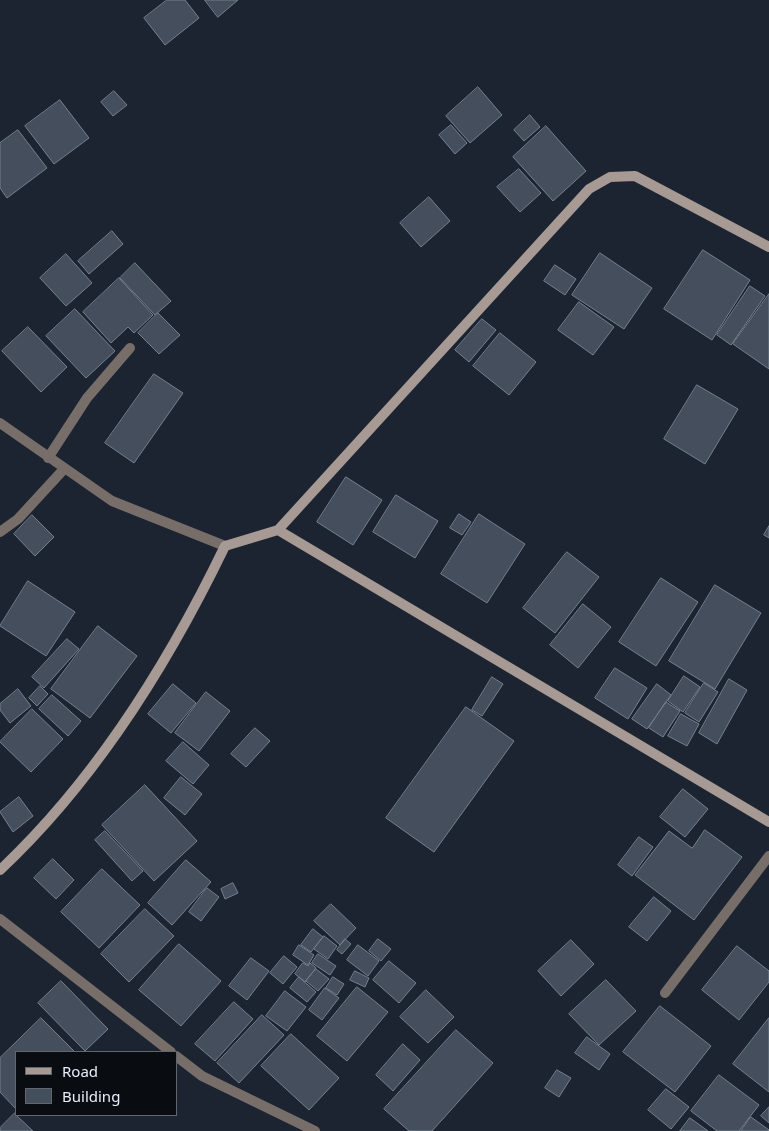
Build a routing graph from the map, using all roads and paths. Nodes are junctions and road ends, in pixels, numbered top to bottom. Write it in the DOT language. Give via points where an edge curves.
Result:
graph roads {
  1 [pos="769,247"];
  2 [pos="130,348"];
  3 [pos="0,423"];
  4 [pos="48,458"];
  5 [pos="64,469"];
  6 [pos="278,530"];
  7 [pos="0,532"];
  8 [pos="225,546"];
  9 [pos="769,822"];
  10 [pos="769,856"];
  11 [pos="0,870"];
  12 [pos="0,918"];
  13 [pos="665,993"];
  14 [pos="170,1051"];
  15 [pos="178,1058"];
  16 [pos="315,1131"];
  1 -- 6 [label="street" via="635,176 610,177 589,189"];
  2 -- 4 [label="street" via="87,398"];
  3 -- 4 [label="street"];
  4 -- 5 [label="street"];
  5 -- 7 [label="street" via="18,519"];
  5 -- 8 [label="street" via="112,501"];
  6 -- 8 [label="street"];
  6 -- 9 [label="street"];
  8 -- 11 [label="street" via="192,615 126,722 36,836"];
  10 -- 13 [label="street"];
  12 -- 14 [label="street"];
  15 -- 16 [label="street" via="202,1076"];
}
